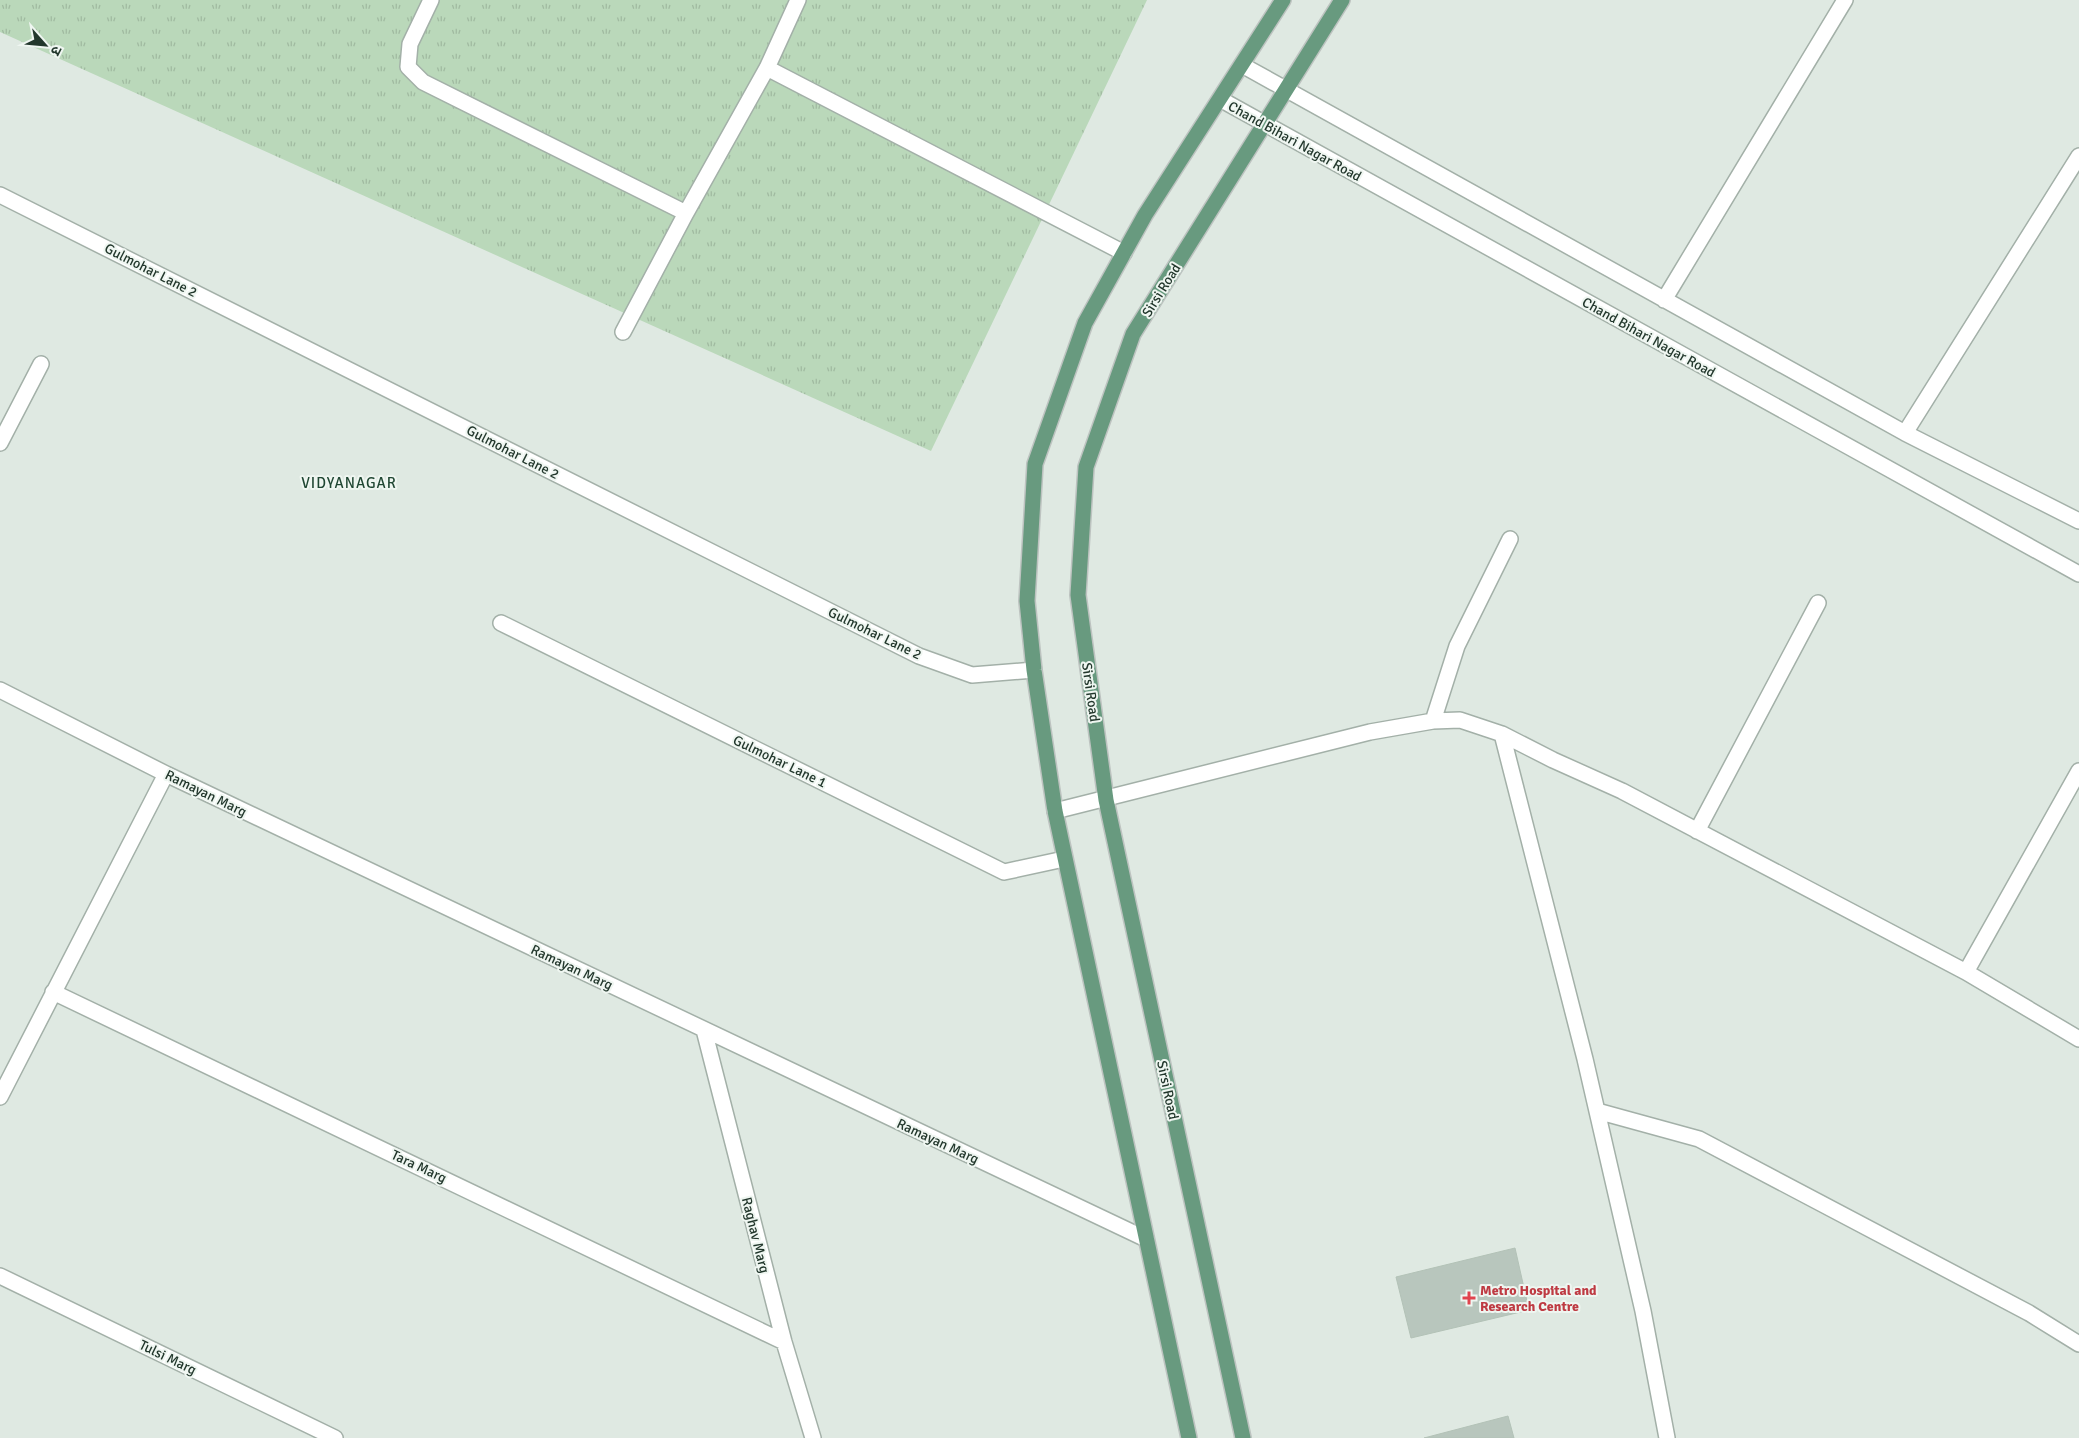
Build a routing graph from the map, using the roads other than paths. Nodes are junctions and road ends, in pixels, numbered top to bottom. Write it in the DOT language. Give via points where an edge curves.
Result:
graph roads {
  1 [pos="431,0"];
  2 [pos="798,0"];
  3 [pos="1283,0"];
  4 [pos="1342,0"];
  5 [pos="1845,0"];
  6 [pos="1242,65"];
  7 [pos="767,68"];
  8 [pos="1285,90"];
  9 [pos="1220,98"];
  10 [pos="1264,124"];
  11 [pos="2079,156"];
  12 [pos="0,195"];
  13 [pos="686,213"];
  14 [pos="1124,253"];
  15 [pos="1664,300"];
  16 [pos="623,332"];
  17 [pos="41,364"];
  18 [pos="1905,433"];
  19 [pos="0,443"];
  20 [pos="2079,521"];
  21 [pos="1510,539"];
  22 [pos="2079,574"];
  23 [pos="1818,603"];
  24 [pos="501,623"];
  25 [pos="1034,670"];
  26 [pos="0,690"];
  27 [pos="1433,721"];
  28 [pos="1502,734"];
  29 [pos="2079,771"];
  30 [pos="166,774"];
  31 [pos="1106,800"];
  32 [pos="1055,812"];
  33 [pos="1697,832"];
  34 [pos="1064,858"];
  35 [pos="1966,972"];
  36 [pos="52,992"];
  37 [pos="704,1030"];
  38 [pos="2079,1040"];
  39 [pos="0,1097"];
  40 [pos="1597,1111"];
  41 [pos="1146,1239"];
  42 [pos="0,1276"];
  43 [pos="784,1342"];
  44 [pos="2079,1344"];
  45 [pos="335,1438"];
  46 [pos="813,1438"];
  47 [pos="1189,1438"];
  48 [pos="1243,1438"];
  49 [pos="1667,1438"];
  1 -- 13 [label="street" via="410,44 408,67 423,82"];
  2 -- 7 [label="street"];
  3 -- 6 [label="main road"];
  4 -- 8 [label="main road, Sirsi Road"];
  5 -- 15 [label="street"];
  6 -- 8 [label="street"];
  6 -- 9 [label="main road"];
  7 -- 13 [label="street"];
  7 -- 14 [label="street"];
  8 -- 10 [label="main road, Sirsi Road"];
  8 -- 15 [label="street"];
  9 -- 10 [label="street, Chand Bihari Nagar Road"];
  9 -- 14 [label="main road"];
  10 -- 22 [label="street, Chand Bihari Nagar Road"];
  10 -- 31 [label="main road, Sirsi Road" via="1133,334 1086,467 1078,595"];
  11 -- 18 [label="street"];
  12 -- 25 [label="street, Gulmohar Lane 2" via="919,656 972,675"];
  13 -- 16 [label="street"];
  14 -- 25 [label="main road" via="1085,323 1035,464 1027,602"];
  15 -- 18 [label="street"];
  17 -- 19 [label="street"];
  18 -- 20 [label="street"];
  21 -- 27 [label="street" via="1457,646"];
  23 -- 33 [label="street"];
  24 -- 34 [label="street, Gulmohar Lane 1" via="1004,872"];
  25 -- 32 [label="main road"];
  26 -- 30 [label="street, Ramayan Marg"];
  27 -- 28 [label="street" via="1460,720"];
  27 -- 31 [label="street" via="1370,732"];
  28 -- 33 [label="street"];
  28 -- 40 [label="street"];
  29 -- 35 [label="street"];
  30 -- 36 [label="street"];
  30 -- 37 [label="street, Ramayan Marg"];
  31 -- 32 [label="street"];
  31 -- 48 [label="main road, Sirsi Road"];
  32 -- 34 [label="main road"];
  33 -- 35 [label="street"];
  34 -- 41 [label="main road"];
  35 -- 38 [label="street"];
  36 -- 39 [label="street"];
  36 -- 43 [label="street, Tara Marg"];
  37 -- 41 [label="street, Ramayan Marg"];
  37 -- 43 [label="street, Raghav Marg"];
  40 -- 44 [label="street" via="1700,1139 2029,1313"];
  40 -- 49 [label="street" via="1643,1311"];
  41 -- 47 [label="main road"];
  42 -- 45 [label="street, Tulsi Marg"];
  43 -- 46 [label="street, Raghav Marg"];
}
